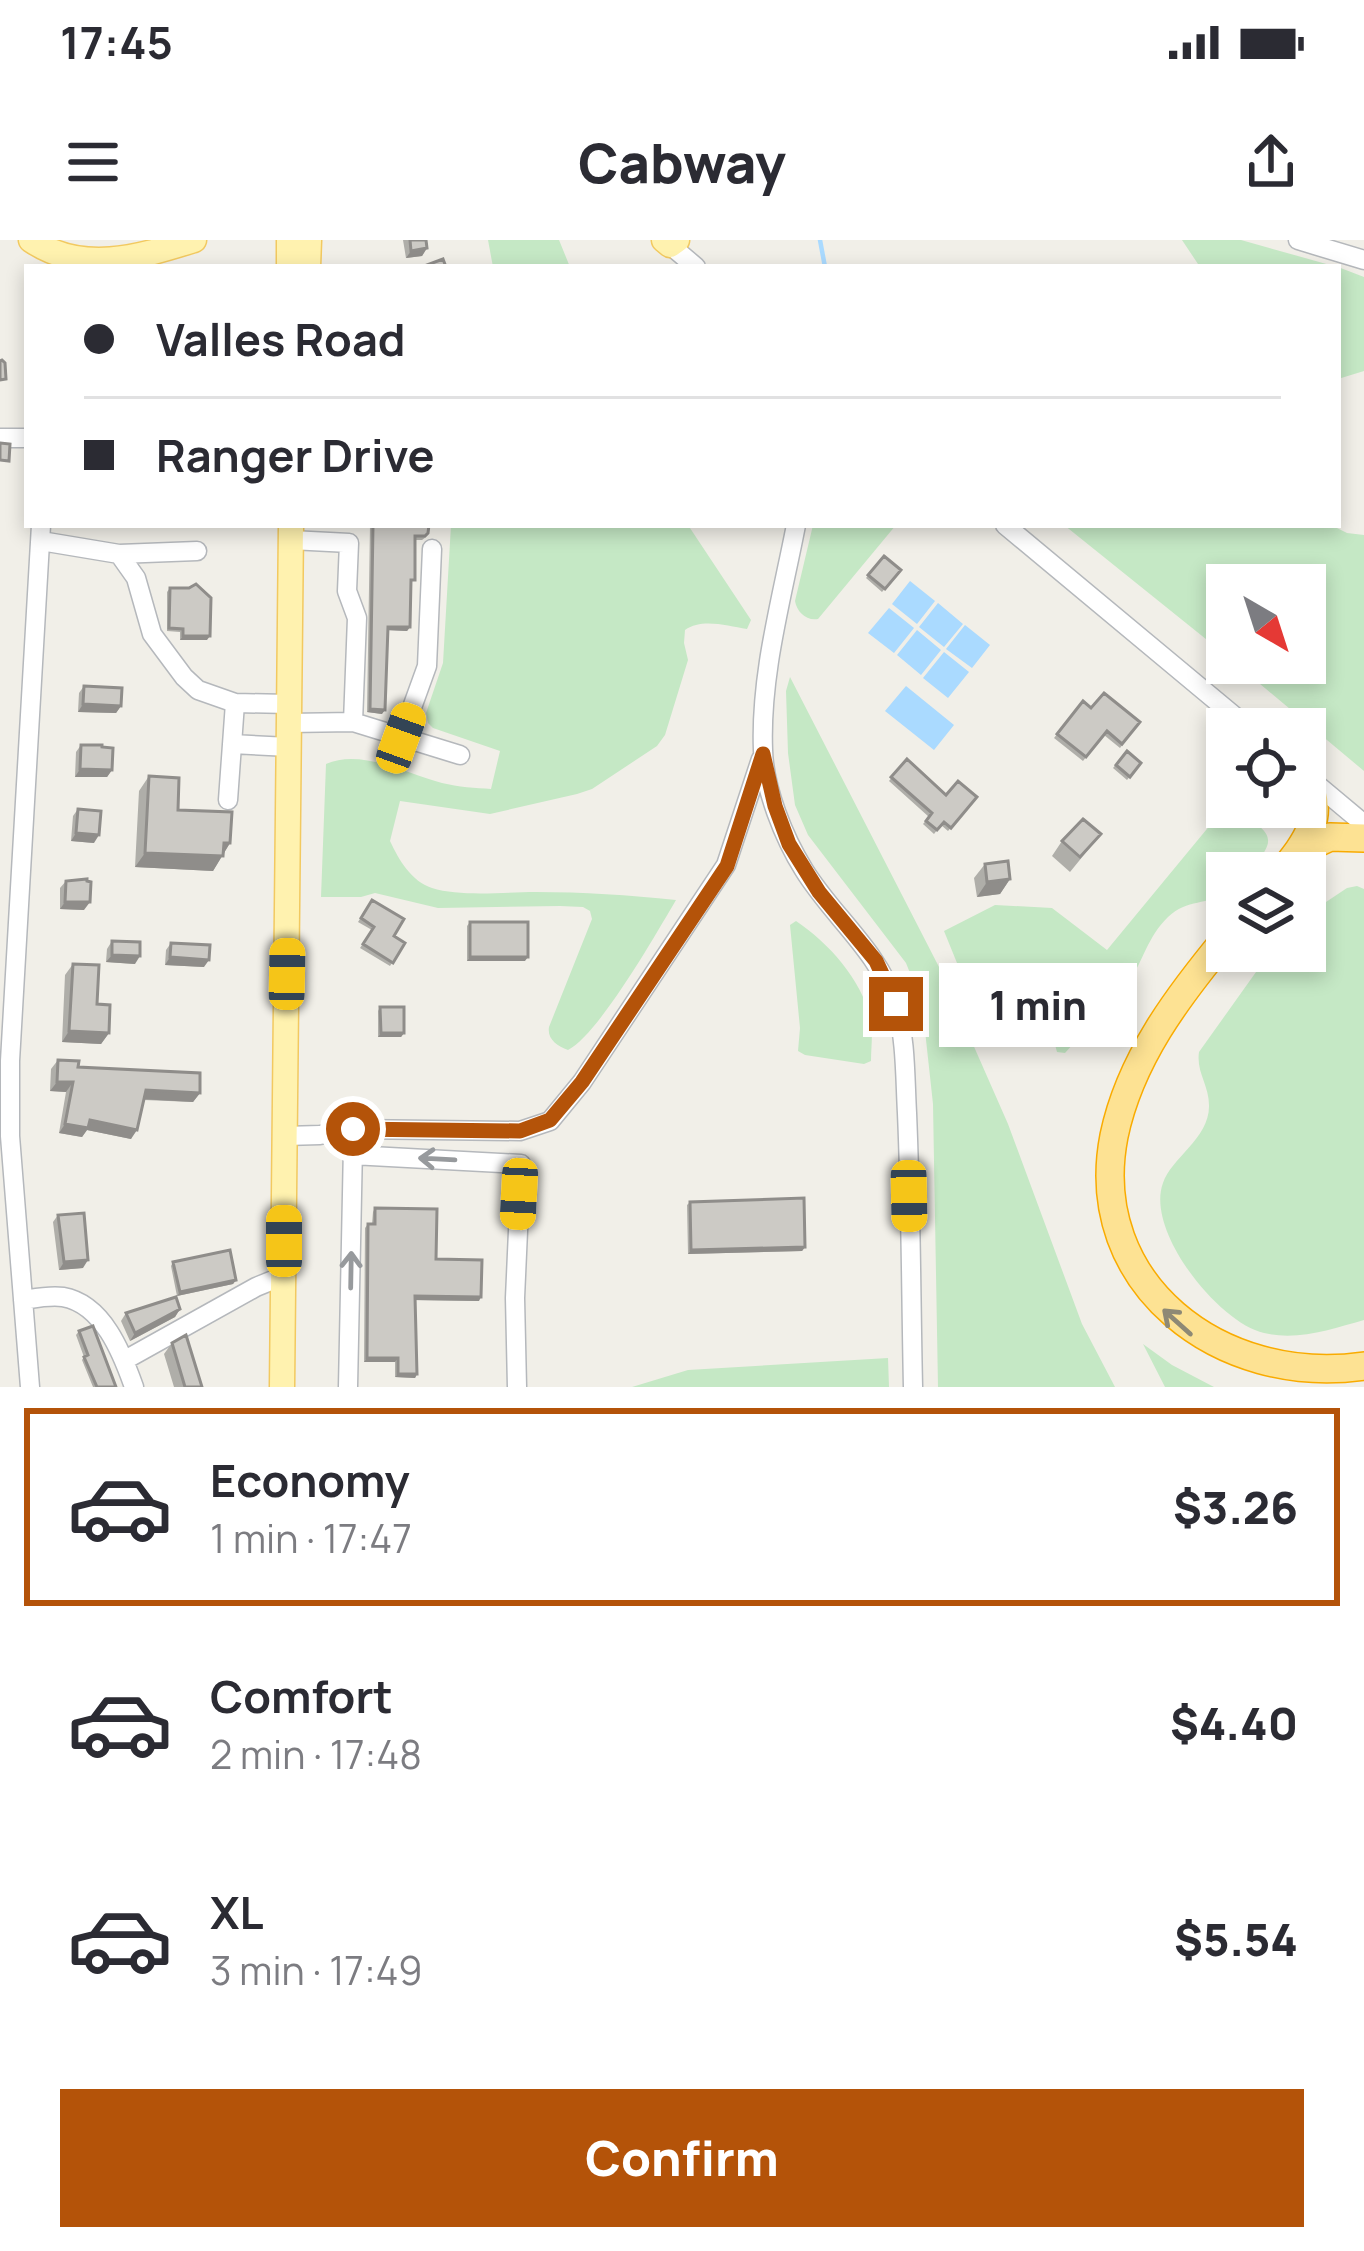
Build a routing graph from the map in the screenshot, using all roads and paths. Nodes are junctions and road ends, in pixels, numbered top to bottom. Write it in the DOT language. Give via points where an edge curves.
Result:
graph roads {
  1 [pos="31,240"];
  2 [pos="194,240"];
  3 [pos="1298,240"];
  4 [pos="671,242"];
  5 [pos="1364,260"];
  6 [pos="64,262"];
  7 [pos="693,264"];
  8 [pos="795,528"];
  9 [pos="1009,528"];
  10 [pos="41,533"];
  11 [pos="291,533"];
  12 [pos="432,549"];
  13 [pos="196,551"];
  14 [pos="119,554"];
  15 [pos="235,703"];
  16 [pos="1225,708"];
  17 [pos="353,722"];
  18 [pos="289,725"];
  19 [pos="401,738"];
  20 [pos="232,745"];
  21 [pos="763,754"];
  22 [pos="460,755"];
  23 [pos="1326,792"];
  24 [pos="228,800"];
  25 [pos="1364,824"];
  26 [pos="1364,838"];
  27 [pos="1306,852"];
  28 [pos="1206,962"];
  29 [pos="353,1129"];
  30 [pos="285,1136"];
  31 [pos="352,1155"];
  32 [pos="283,1276"];
  33 [pos="23,1300"];
  34 [pos="124,1360"];
  35 [pos="1364,1366"];
  36 [pos="30,1387"];
  37 [pos="134,1387"];
  38 [pos="282,1387"];
  39 [pos="348,1387"];
  40 [pos="517,1387"];
  41 [pos="913,1387"];
  1 -- 6 [label="main road"];
  2 -- 6 [label="main road" via="154,253"];
  3 -- 5 [label="street"];
  4 -- 7 [label="street"];
  8 -- 21 [label="street"];
  9 -- 16 [label="street"];
  10 -- 14 [label="street"];
  10 -- 33 [label="street" via="10,1061"];
  11 -- 17 [label="street" via="349,543 347,591 357,618"];
  11 -- 18 [label="main road"];
  12 -- 19 [label="street" via="427,666"];
  13 -- 14 [label="street"];
  14 -- 15 [label="street" via="136,578 152,634 184,676"];
  15 -- 18 [label="street"];
  15 -- 20 [label="street"];
  17 -- 18 [label="street"];
  17 -- 19 [label="street"];
  18 -- 20 [label="street"];
  18 -- 30 [label="main road"];
  19 -- 22 [label="street"];
  20 -- 24 [label="street"];
  21 -- 29 [label="street" via="727,866 550,1120 520,1131"];
  21 -- 41 [label="street" via="789,844 876,961 902,1027"];
  23 -- 25 [label="street"];
  26 -- 27 [label="highway" via="1330,837"];
  35 -- 28 [label="highway, one-way" via="1316,1374 1242,1362 1181,1328 1130,1263 1110,1173 1121,1108 1148,1044"];
  29 -- 30 [label="street"];
  29 -- 31 [label="street"];
  30 -- 32 [label="main road"];
  39 -- 31 [label="street, one-way"];
  40 -- 31 [label="street, one-way" via="521,1164"];
  32 -- 34 [label="street"];
  32 -- 38 [label="main road"];
  33 -- 34 [label="street" via="78,1302"];
  33 -- 36 [label="street"];
  34 -- 37 [label="street"];
}
